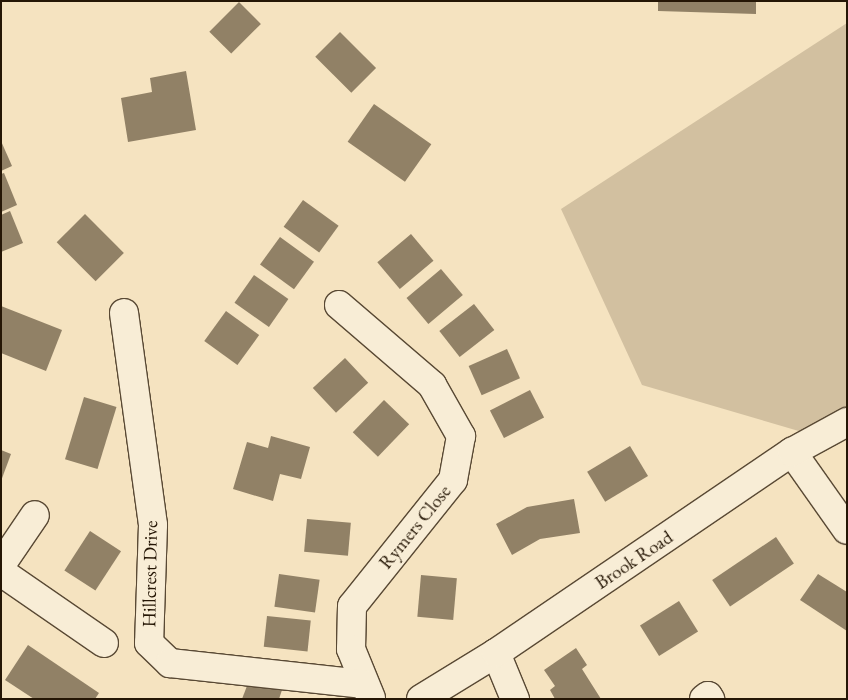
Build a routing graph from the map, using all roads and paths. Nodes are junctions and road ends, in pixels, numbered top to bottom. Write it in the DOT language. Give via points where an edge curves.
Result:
graph roads {
  1 [pos="339,305"];
  2 [pos="124,313"];
  3 [pos="847,422"];
  4 [pos="792,452"];
  5 [pos="35,515"];
  6 [pos="847,530"];
  7 [pos="1,565"];
  8 [pos="1,572"];
  9 [pos="104,642"];
  10 [pos="496,653"];
  11 [pos="368,691"];
  12 [pos="421,699"];
  13 [pos="515,699"];
  14 [pos="704,699"];
  15 [pos="710,699"];
  1 -- 11 [label="street, Rymers Close" via="432,385 461,436 453,480 352,606 351,649"];
  2 -- 11 [label="street, Hillcrest Drive" via="152,525 149,643 170,663"];
  3 -- 4 [label="street, Brook Road"];
  4 -- 6 [label="street"];
  4 -- 10 [label="street, Brook Road"];
  5 -- 7 [label="street"];
  8 -- 9 [label="street"];
  10 -- 12 [label="street, Brook Road"];
  10 -- 13 [label="street"];
  14 -- 15 [label="street" via="708,696"];
}
